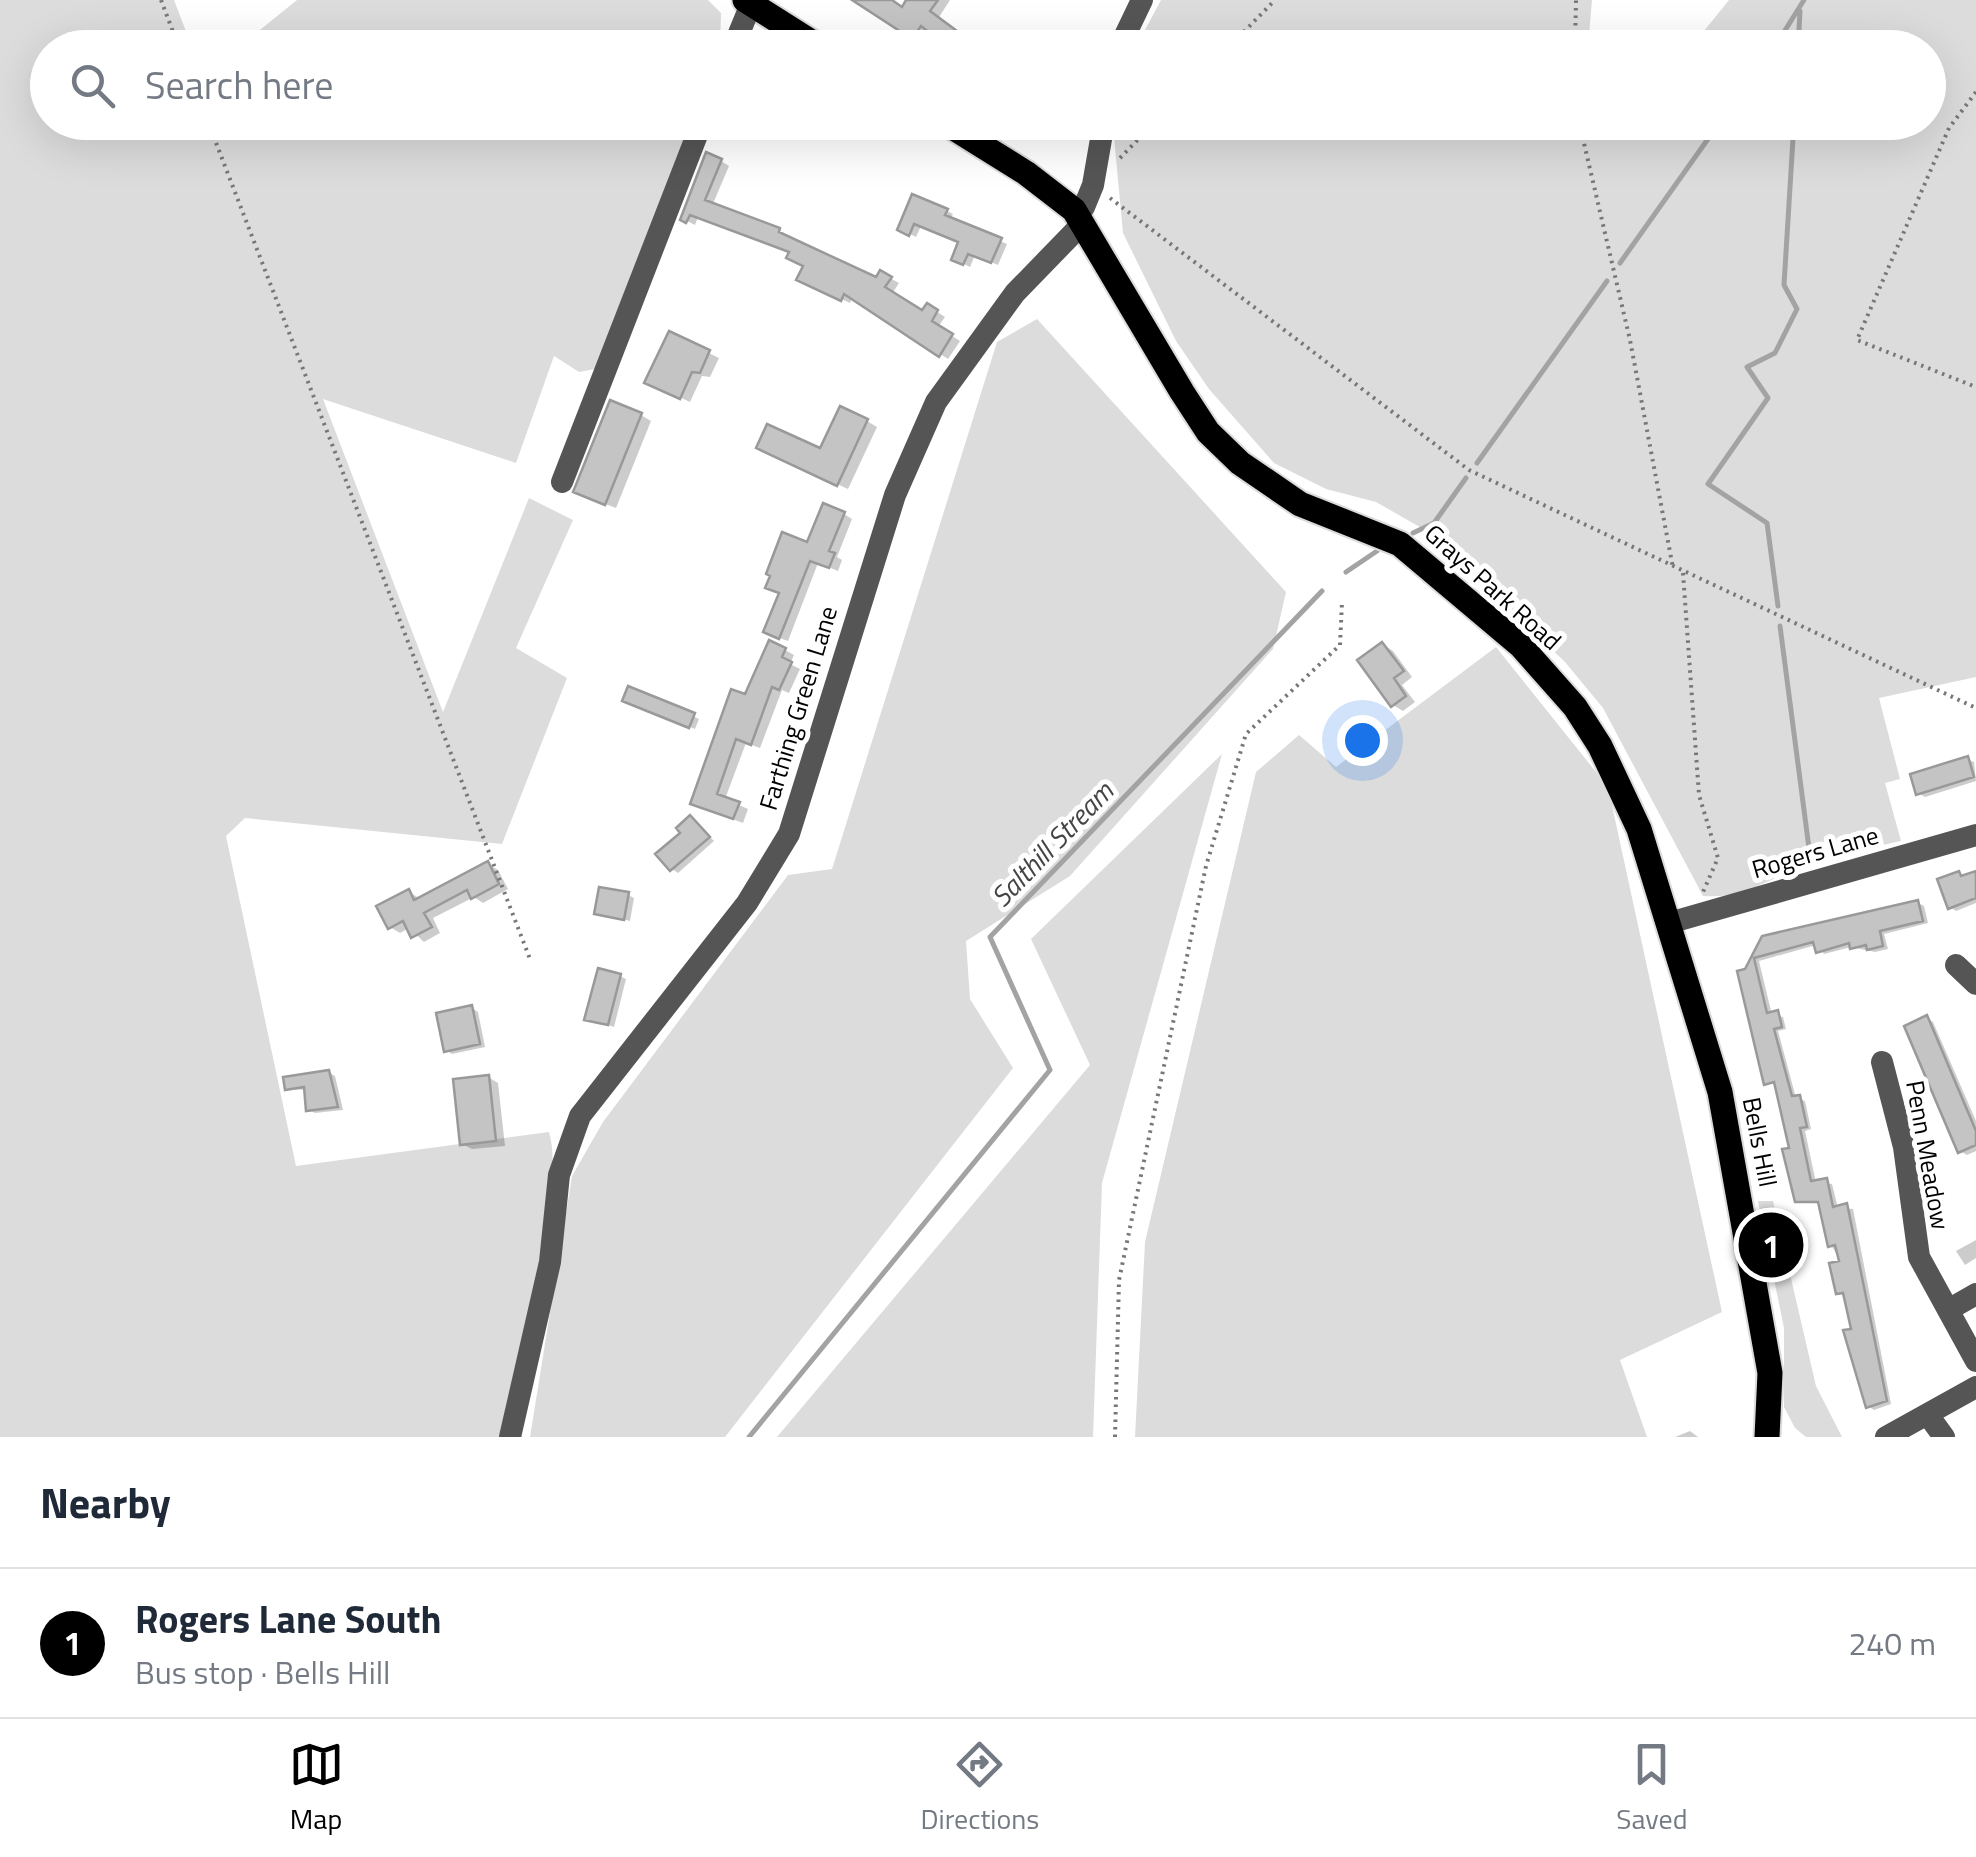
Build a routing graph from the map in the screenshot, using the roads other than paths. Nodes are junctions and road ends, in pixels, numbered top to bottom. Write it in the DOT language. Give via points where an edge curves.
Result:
graph roads {
  1 [pos="1142,0"];
  2 [pos="748,2"];
  3 [pos="739,30"];
  4 [pos="792,30"];
  5 [pos="1128,30"];
  6 [pos="695,140"];
  7 [pos="969,140"];
  8 [pos="1101,140"];
  9 [pos="1078,217"];
  10 [pos="562,482"];
  11 [pos="1976,835"];
  12 [pos="1669,923"];
  13 [pos="1956,965"];
  14 [pos="1976,984"];
  15 [pos="1882,1062"];
  16 [pos="1976,1294"];
  17 [pos="1948,1310"];
  18 [pos="1976,1361"];
  19 [pos="1976,1386"];
  20 [pos="1928,1415"];
  21 [pos="510,1437"];
  22 [pos="1767,1437"];
  23 [pos="1886,1437"];
  24 [pos="1944,1437"];
  1 -- 5 [label="street"];
  2 -- 3 [label="street"];
  2 -- 4 [label="main road"];
  6 -- 10 [label="street"];
  7 -- 9 [label="main road, Grays Park Road"];
  8 -- 9 [label="street, Farthing Green Lane" via="1093,186"];
  9 -- 12 [label="main road, Grays Park Road" via="1208,432 1300,504 1400,544 1521,646 1575,707 1625,794"];
  9 -- 21 [label="street, Farthing Green Lane" via="936,402 894,495 789,834 747,903 580,1116 559,1176 550,1262"];
  11 -- 12 [label="street, Rogers Lane"];
  12 -- 22 [label="main road, Bells Hill" via="1720,1092 1756,1275 1770,1373"];
  13 -- 14 [label="street"];
  15 -- 17 [label="street, Penn Meadow" via="1904,1147 1918,1257"];
  16 -- 17 [label="street"];
  17 -- 18 [label="street, Penn Meadow"];
  19 -- 20 [label="street"];
  20 -- 23 [label="street"];
  20 -- 24 [label="street"];
}
